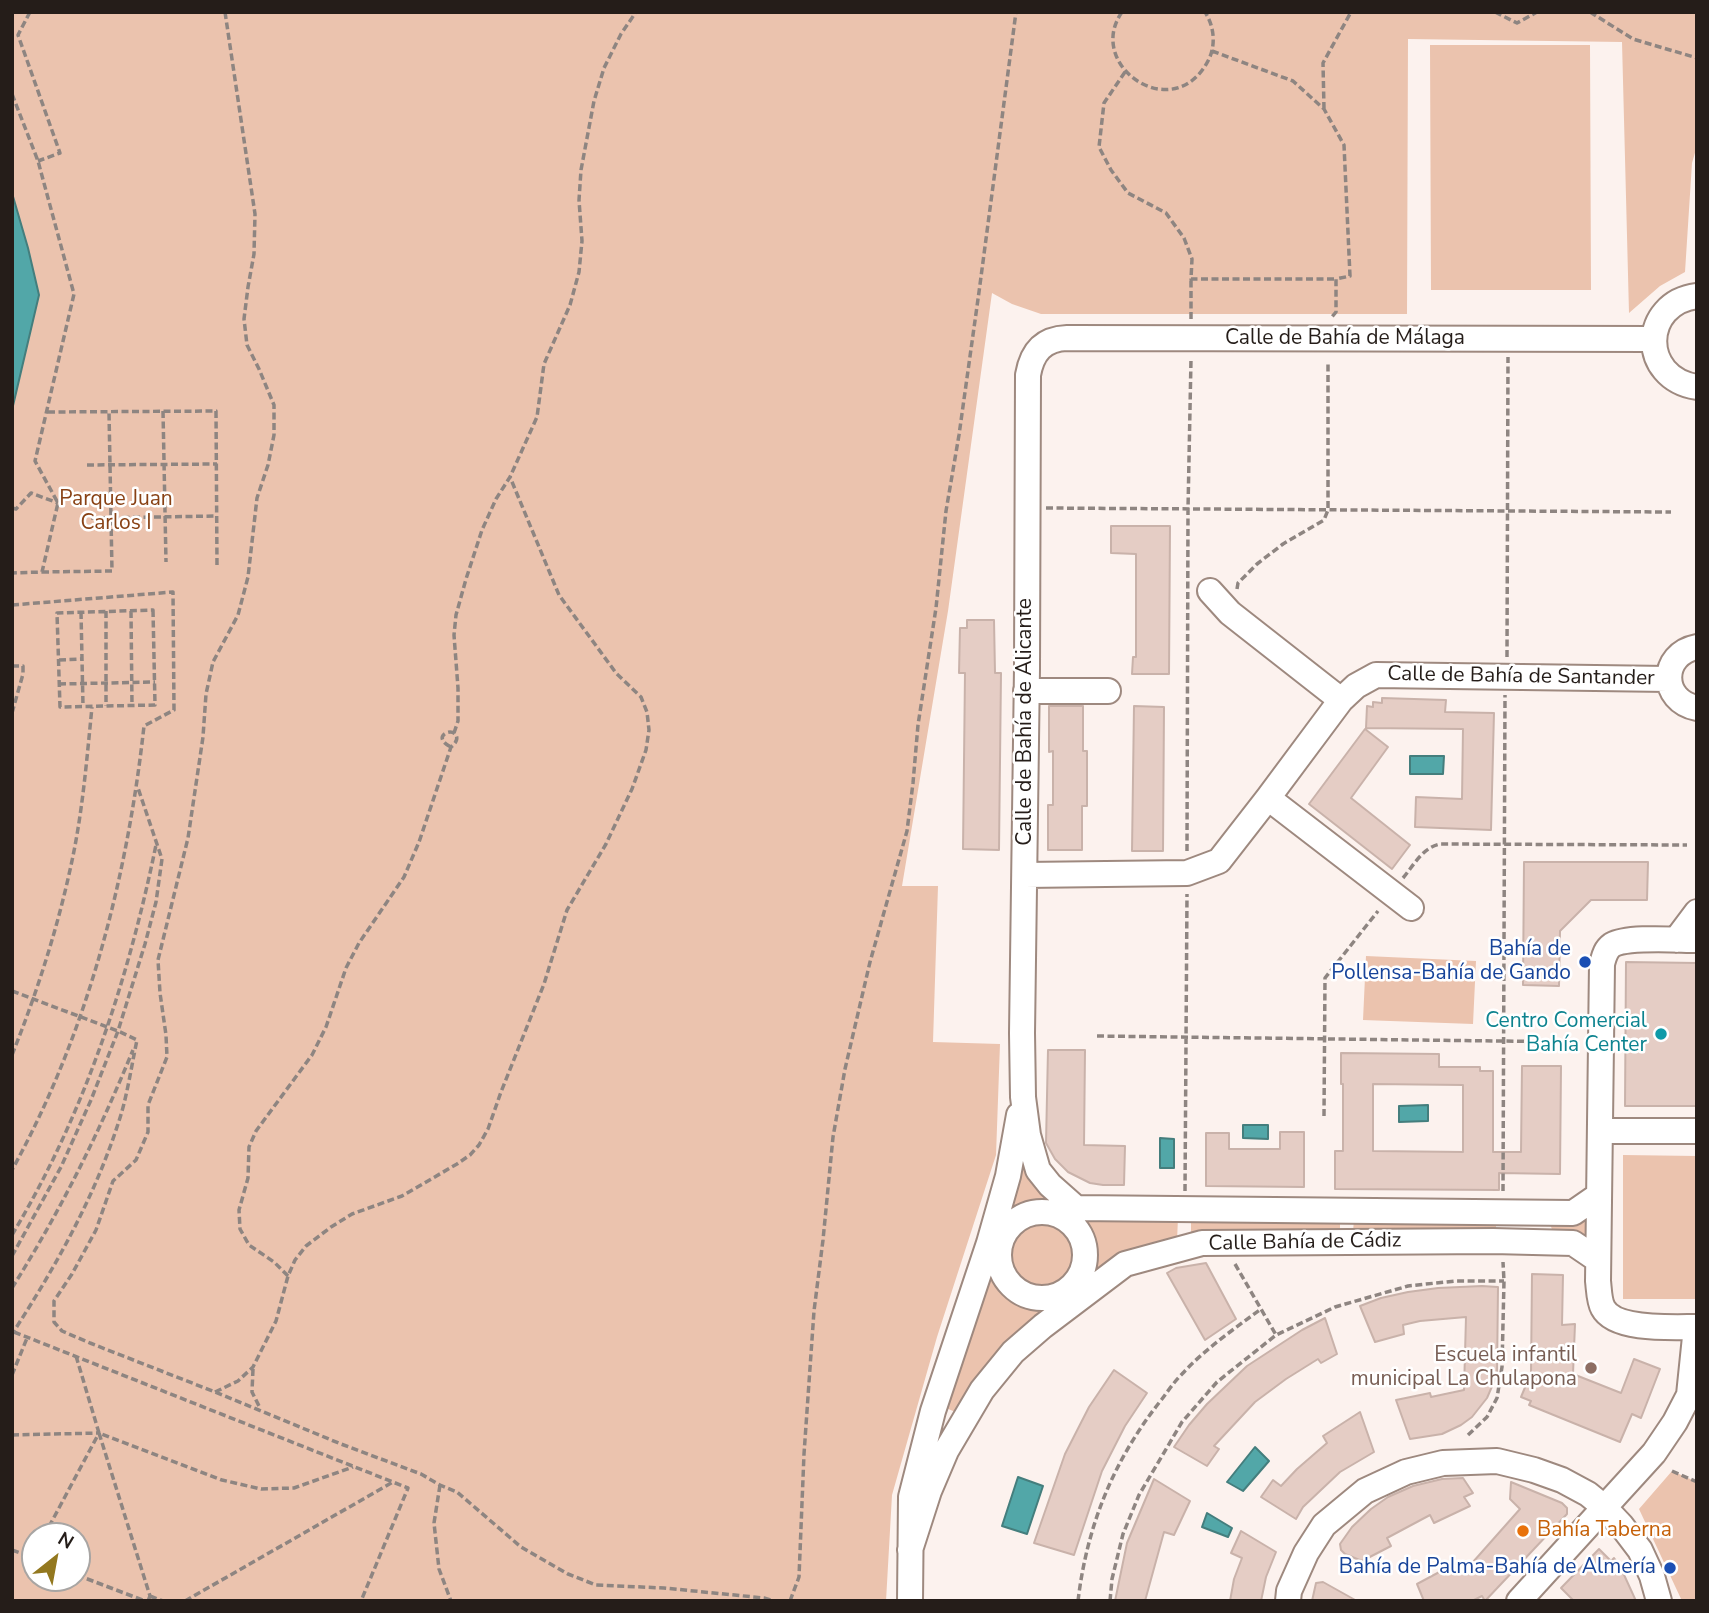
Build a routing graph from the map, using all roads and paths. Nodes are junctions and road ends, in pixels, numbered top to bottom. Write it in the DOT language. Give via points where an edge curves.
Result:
graph roads {
  1 [pos="30,12"];
  2 [pos="225,12"];
  3 [pos="636,12"];
  4 [pos="1016,12"];
  5 [pos="1122,12"];
  6 [pos="1205,12"];
  7 [pos="1351,12"];
  8 [pos="1495,12"];
  9 [pos="1537,12"];
  10 [pos="1590,12"];
  11 [pos="1213,51"];
  12 [pos="1697,58"];
  13 [pos="1125,72"];
  14 [pos="12,94"];
  15 [pos="1324,109"];
  16 [pos="38,161"];
  17 [pos="1191,279"];
  18 [pos="1336,279"];
  19 [pos="1697,296"];
  20 [pos="1191,319"];
  21 [pos="1330,320"];
  22 [pos="1654,339"];
  23 [pos="1039,349"];
  24 [pos="1191,353"];
  25 [pos="1508,355"];
  26 [pos="1328,361"];
  27 [pos="1697,387"];
  28 [pos="163,411"];
  29 [pos="48,412"];
  30 [pos="109,412"];
  31 [pos="164,464"];
  32 [pos="216,464"];
  33 [pos="87,465"];
  34 [pos="110,465"];
  35 [pos="510,477"];
  36 [pos="58,503"];
  37 [pos="14,508"];
  38 [pos="1045,508"];
  39 [pos="1188,509"];
  40 [pos="1328,510"];
  41 [pos="1508,511"];
  42 [pos="1671,512"];
  43 [pos="217,516"];
  44 [pos="111,517"];
  45 [pos="165,517"];
  46 [pos="91,518"];
  47 [pos="166,562"];
  48 [pos="217,565"];
  49 [pos="42,572"];
  50 [pos="12,573"];
  51 [pos="1210,591"];
  52 [pos="1237,591"];
  53 [pos="12,605"];
  54 [pos="106,611"];
  55 [pos="131,611"];
  56 [pos="81,612"];
  57 [pos="1697,647"];
  58 [pos="1507,659"];
  59 [pos="58,660"];
  60 [pos="82,660"];
  61 [pos="12,666"];
  62 [pos="1668,679"];
  63 [pos="132,682"];
  64 [pos="155,682"];
  65 [pos="106,683"];
  66 [pos="59,684"];
  67 [pos="82,684"];
  68 [pos="1505,690"];
  69 [pos="1026,691"];
  70 [pos="1108,691"];
  71 [pos="1341,700"];
  72 [pos="132,705"];
  73 [pos="83,706"];
  74 [pos="92,706"];
  75 [pos="106,706"];
  76 [pos="1697,708"];
  77 [pos="12,713"];
  78 [pos="454,733"];
  79 [pos="450,747"];
  80 [pos="137,787"];
  81 [pos="1269,798"];
  82 [pos="156,845"];
  83 [pos="1505,845"];
  84 [pos="1687,845"];
  85 [pos="1187,850"];
  86 [pos="1025,875"];
  87 [pos="1400,883"];
  88 [pos="1187,884"];
  89 [pos="1411,908"];
  90 [pos="1378,911"];
  91 [pos="1697,912"];
  92 [pos="1687,940"];
  93 [pos="12,982"];
  94 [pos="13,992"];
  95 [pos="34,1000"];
  96 [pos="80,1018"];
  97 [pos="108,1027"];
  98 [pos="118,1031"];
  99 [pos="1097,1036"];
  100 [pos="1186,1038"];
  101 [pos="137,1040"];
  102 [pos="1325,1040"];
  103 [pos="1504,1042"];
  104 [pos="1577,1042"];
  105 [pos="12,1055"];
  106 [pos="1023,1097"];
  107 [pos="1324,1116"];
  108 [pos="1601,1131"];
  109 [pos="1697,1132"];
  110 [pos="12,1171"];
  111 [pos="1600,1195"];
  112 [pos="1185,1196"];
  113 [pos="1503,1202"];
  114 [pos="1072,1214"];
  115 [pos="12,1235"];
  116 [pos="994,1245"];
  117 [pos="12,1256"];
  118 [pos="1231,1256"];
  119 [pos="1502,1256"];
  120 [pos="1598,1259"];
  121 [pos="288,1276"];
  122 [pos="1504,1281"];
  123 [pos="12,1288"];
  124 [pos="1072,1296"];
  125 [pos="1261,1309"];
  126 [pos="1696,1327"];
  127 [pos="13,1333"];
  128 [pos="1276,1335"];
  129 [pos="27,1338"];
  130 [pos="76,1356"];
  131 [pos="253,1367"];
  132 [pos="12,1375"];
  133 [pos="215,1392"];
  134 [pos="261,1410"];
  135 [pos="99,1433"];
  136 [pos="12,1435"];
  137 [pos="1468,1435"];
  138 [pos="354,1466"];
  139 [pos="1672,1471"];
  140 [pos="393,1482"];
  141 [pos="1697,1482"];
  142 [pos="440,1485"];
  143 [pos="1604,1507"];
  144 [pos="51,1522"];
  145 [pos="910,1550"];
  146 [pos="91,1580"];
  147 [pos="148,1599"];
  148 [pos="163,1601"];
  149 [pos="185,1601"];
  150 [pos="360,1601"];
  151 [pos="451,1601"];
  152 [pos="774,1601"];
  153 [pos="790,1601"];
  154 [pos="910,1601"];
  155 [pos="1078,1601"];
  156 [pos="1111,1601"];
  157 [pos="1288,1601"];
  158 [pos="1518,1601"];
  159 [pos="1659,1601"];
  1 -- 16 [label="path" via="18,35 60,153"];
  2 -- 133 [label="path" via="255,214 244,319 247,345 274,405 274,435 257,498 245,589 238,615 213,662 206,694 188,838 158,960 167,1057 148,1105 148,1132 136,1160 113,1181 96,1230 54,1301 54,1322 62,1331"];
  3 -- 35 [label="path" via="604,68 594,101 581,170 579,272 544,364 537,417"];
  4 -- 153 [label="path" via="946,511 907,831 870,962 833,1137 814,1311 799,1577"];
  5 -- 13 [label="path" via="1114,35 1115,52"];
  6 -- 11 [label="path"];
  7 -- 15 [label="path" via="1323,63"];
  8 -- 9 [label="path" via="1517,23"];
  10 -- 12 [label="path" via="1633,39"];
  11 -- 13 [label="path" via="1203,71 1190,83 1173,89 1147,86"];
  11 -- 15 [label="path" via="1293,81"];
  13 -- 17 [label="path" via="1104,103 1099,147 1128,193 1166,214 1184,239 1192,259"];
  14 -- 16 [label="path"];
  15 -- 18 [label="path" via="1345,145 1350,276"];
  16 -- 29 [label="path" via="74,294"];
  17 -- 18 [label="path"];
  17 -- 20 [label="path"];
  18 -- 21 [label="path" via="1336,312"];
  19 -- 22 [label="street" via="1665,311"];
  22 -- 23 [label="street, Calle de Bahía de Málaga" via="1067,338 1054,339"];
  22 -- 27 [label="street" via="1660,365 1670,377"];
  23 -- 69 [label="street, Calle de Bahía de Alicante" via="1030,361 1028,375"];
  24 -- 39 [label="path"];
  25 -- 41 [label="path"];
  26 -- 40 [label="path"];
  28 -- 30 [label="path"];
  28 -- 31 [label="path"];
  28 -- 32 [label="path" via="216,411"];
  29 -- 30 [label="path"];
  29 -- 36 [label="path" via="35,461"];
  30 -- 34 [label="path"];
  31 -- 32 [label="path"];
  31 -- 34 [label="path"];
  31 -- 45 [label="path"];
  32 -- 43 [label="path"];
  33 -- 34 [label="path"];
  34 -- 44 [label="path"];
  35 -- 78 [label="path" via="482,530 456,615 458,721"];
  35 -- 121 [label="path" via="559,595 616,673 641,697 649,730 646,750 606,845 567,910 544,984 479,1145 457,1164 402,1196 352,1214 331,1227 306,1247"];
  36 -- 37 [label="path" via="31,493"];
  36 -- 49 [label="path"];
  38 -- 39 [label="path"];
  39 -- 40 [label="path"];
  39 -- 85 [label="path"];
  40 -- 41 [label="path"];
  40 -- 52 [label="path" via="1324,520 1257,564 1238,583"];
  41 -- 42 [label="path"];
  41 -- 58 [label="path"];
  43 -- 45 [label="path"];
  43 -- 48 [label="path"];
  44 -- 45 [label="path"];
  44 -- 46 [label="path"];
  44 -- 49 [label="path" via="112,571"];
  45 -- 47 [label="path"];
  49 -- 50 [label="path"];
  51 -- 71 [label="street" via="1230,613"];
  53 -- 80 [label="path" via="173,592 174,710 144,726"];
  54 -- 55 [label="path"];
  54 -- 56 [label="path"];
  54 -- 65 [label="path"];
  55 -- 63 [label="path"];
  55 -- 64 [label="path" via="153,610"];
  56 -- 59 [label="path" via="57,613"];
  56 -- 60 [label="path"];
  57 -- 62 [label="street" via="1675,659"];
  59 -- 60 [label="path"];
  59 -- 66 [label="path"];
  60 -- 67 [label="path"];
  61 -- 77 [label="path" via="23,666 23,674"];
  62 -- 71 [label="street, Calle de Bahía de Santander" via="1376,675"];
  62 -- 76 [label="street" via="1675,696"];
  63 -- 64 [label="path"];
  63 -- 65 [label="path"];
  63 -- 72 [label="path"];
  64 -- 72 [label="path" via="155,705"];
  65 -- 67 [label="path"];
  65 -- 75 [label="path"];
  66 -- 67 [label="path"];
  66 -- 73 [label="path" via="60,706"];
  67 -- 73 [label="path"];
  68 -- 83 [label="path"];
  69 -- 70 [label="street"];
  69 -- 86 [label="street, Calle de Bahía de Alicante"];
  71 -- 81 [label="street, Calle de Bahía de Santander"];
  72 -- 75 [label="path"];
  73 -- 74 [label="path"];
  74 -- 75 [label="path"];
  74 -- 95 [label="path" via="73,855"];
  78 -- 79 [label="path" via="457,741"];
  78 -- 79 [label="path" via="442,738"];
  79 -- 121 [label="path" via="404,877 346,968 312,1055 249,1147 240,1229 249,1245"];
  80 -- 82 [label="path"];
  80 -- 96 [label="path" via="114,904"];
  81 -- 86 [label="street, Calle de Bahía de Santander" via="1219,861 1187,873"];
  81 -- 89 [label="street"];
  82 -- 97 [label="path"];
  82 -- 98 [label="path" via="162,859 156,902"];
  83 -- 84 [label="path"];
  83 -- 87 [label="path" via="1432,846"];
  83 -- 103 [label="path"];
  86 -- 106 [label="street, Calle de Bahía de Alicante"];
  88 -- 100 [label="path"];
  90 -- 102 [label="path" via="1325,978"];
  91 -- 92 [label="street"];
  92 -- 108 [label="street" via="1625,941 1605,953"];
  93 -- 94 [label="path"];
  94 -- 95 [label="path"];
  95 -- 96 [label="path"];
  95 -- 105 [label="path"];
  96 -- 97 [label="path"];
  96 -- 110 [label="path"];
  97 -- 98 [label="path"];
  97 -- 115 [label="path" via="54,1157"];
  98 -- 101 [label="path"];
  98 -- 117 [label="path" via="61,1167"];
  99 -- 100 [label="path"];
  100 -- 102 [label="path"];
  100 -- 112 [label="path"];
  101 -- 123 [label="path" via="77,1176"];
  101 -- 127 [label="path" via="119,1122 90,1199"];
  102 -- 103 [label="path"];
  102 -- 107 [label="path"];
  103 -- 104 [label="path"];
  103 -- 113 [label="path"];
  106 -- 114 [label="street, Calle de Bahía de Alicante" via="1038,1170"];
  106 -- 116 [label="street, Calle de Bahía de Alicante"];
  108 -- 109 [label="street"];
  108 -- 111 [label="street"];
  111 -- 114 [label="street, Calle Bahía de Cádiz" via="1573,1213"];
  111 -- 120 [label="street"];
  114 -- 116 [label="street" via="1027,1214"];
  114 -- 124 [label="street" via="1086,1256"];
  116 -- 124 [label="street" via="1004,1276 1013,1287 1040,1298"];
  116 -- 145 [label="street, Calle Bahía de Cádiz" via="933,1411 911,1497"];
  118 -- 125 [label="path"];
  119 -- 122 [label="path"];
  120 -- 124 [label="street, Calle Bahía de Cádiz" via="1573,1243 1202,1243 1125,1264"];
  120 -- 126 [label="street" via="1602,1307 1609,1316 1630,1325"];
  121 -- 131 [label="path" via="276,1321"];
  122 -- 128 [label="path" via="1408,1286 1335,1307"];
  122 -- 137 [label="path" via="1497,1398 1487,1417"];
  124 -- 145 [label="street, Calle Bahía de Cádiz" via="1013,1352 982,1390 946,1451"];
  125 -- 128 [label="path"];
  125 -- 155 [label="path" via="1182,1374 1139,1430 1098,1510"];
  126 -- 143 [label="street" via="1689,1395 1654,1453"];
  127 -- 129 [label="path"];
  128 -- 156 [label="path" via="1217,1382 1182,1422 1126,1524"];
  129 -- 130 [label="path"];
  129 -- 132 [label="path"];
  130 -- 135 [label="path"];
  130 -- 138 [label="path"];
  131 -- 133 [label="path"];
  131 -- 134 [label="path" via="252,1392"];
  133 -- 134 [label="path"];
  134 -- 142 [label="path"];
  135 -- 136 [label="path"];
  135 -- 138 [label="path" via="222,1480 261,1489 294,1488"];
  135 -- 144 [label="path"];
  135 -- 147 [label="path"];
  138 -- 140 [label="path"];
  139 -- 141 [label="path"];
  140 -- 149 [label="path"];
  140 -- 150 [label="path" via="408,1488"];
  142 -- 151 [label="path" via="434,1523 439,1570"];
  142 -- 152 [label="path" via="457,1492 521,1547 596,1585"];
  143 -- 157 [label="street" via="1562,1480 1497,1461 1443,1464 1406,1472 1365,1491 1324,1525 1306,1553"];
  143 -- 158 [label="street"];
  143 -- 159 [label="street" via="1640,1550"];
  145 -- 154 [label="street, Calle Bahía de Cádiz"];
  146 -- 147 [label="path"];
  147 -- 148 [label="path"];
}
